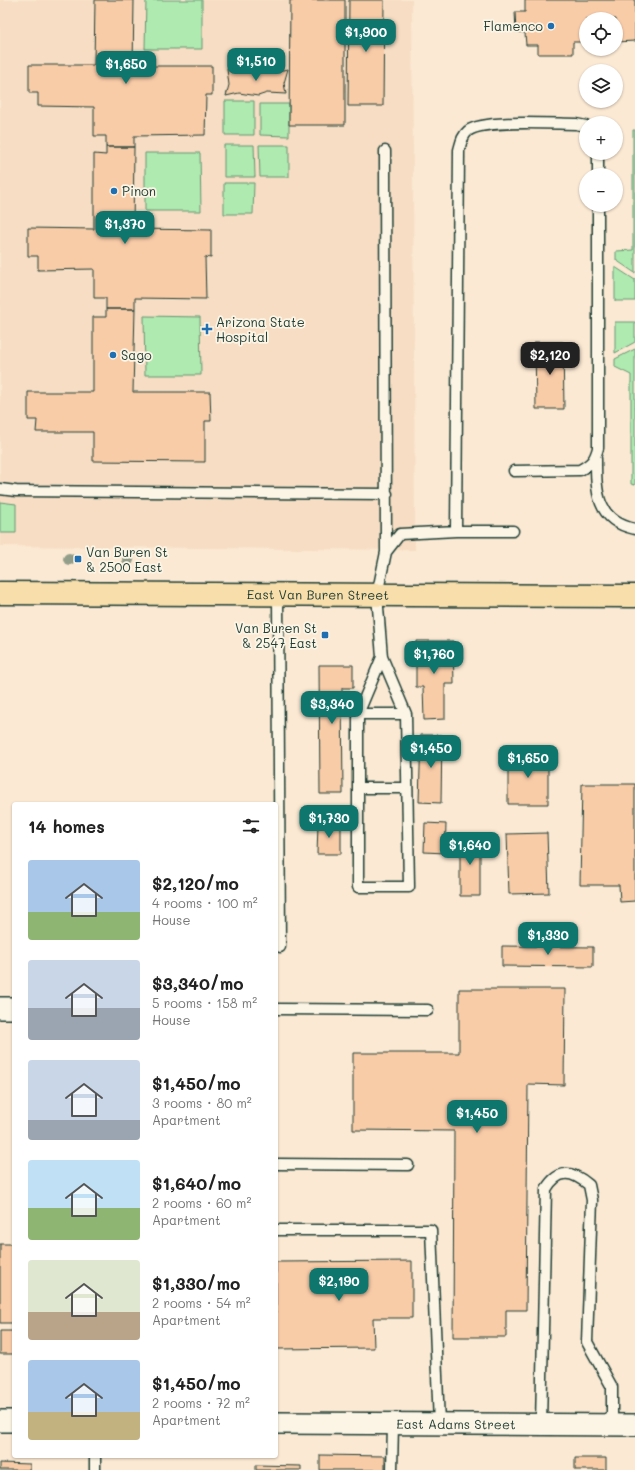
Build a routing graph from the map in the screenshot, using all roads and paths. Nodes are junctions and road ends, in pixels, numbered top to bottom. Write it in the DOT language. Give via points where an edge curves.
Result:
graph roads {
  1 [pos="579,125"];
  2 [pos="385,151"];
  3 [pos="598,212"];
  4 [pos="596,459"];
  5 [pos="514,471"];
  6 [pos="0,489"];
  7 [pos="387,494"];
  8 [pos="635,529"];
  9 [pos="456,531"];
  10 [pos="513,531"];
  11 [pos="386,552"];
  12 [pos="0,593"];
  13 [pos="278,594"];
  14 [pos="377,595"];
  15 [pos="635,596"];
  16 [pos="382,657"];
  17 [pos="358,714"];
  18 [pos="406,714"];
  19 [pos="358,788"];
  20 [pos="407,788"];
  21 [pos="280,947"];
  22 [pos="0,1008"];
  23 [pos="12,1008"];
  24 [pos="278,1009"];
  25 [pos="428,1010"];
  26 [pos="278,1164"];
  27 [pos="408,1165"];
  28 [pos="278,1230"];
  29 [pos="0,1421"];
  30 [pos="12,1421"];
  31 [pos="278,1423"];
  32 [pos="393,1424"];
  33 [pos="438,1424"];
  34 [pos="541,1424"];
  35 [pos="612,1425"];
  36 [pos="635,1425"];
  37 [pos="95,1458"];
  38 [pos="95,1470"];
  39 [pos="392,1470"];
  1 -- 9 [label="lane" via="488,124 468,130 462,138 458,171"];
  2 -- 7 [label="lane"];
  3 -- 4 [label="lane"];
  4 -- 5 [label="lane" via="580,470"];
  4 -- 8 [label="lane" via="596,486 601,506 616,522"];
  6 -- 7 [label="lane"];
  7 -- 11 [label="lane"];
  9 -- 10 [label="lane"];
  9 -- 11 [label="lane" via="400,534"];
  11 -- 14 [label="lane"];
  12 -- 13 [label="main road, East Van Buren Street"];
  13 -- 14 [label="main road, East Van Buren Street"];
  13 -- 21 [label="lane"];
  14 -- 15 [label="main road, East Van Buren Street"];
  14 -- 16 [label="lane"];
  16 -- 17 [label="lane"];
  16 -- 18 [label="lane"];
  17 -- 18 [label="lane"];
  17 -- 19 [label="lane"];
  18 -- 20 [label="lane"];
  19 -- 20 [label="lane"];
  19 -- 20 [label="lane" via="358,887 409,887"];
  22 -- 23 [label="street"];
  24 -- 25 [label="lane"];
  26 -- 27 [label="lane"];
  28 -- 33 [label="lane" via="431,1230"];
  29 -- 30 [label="street"];
  31 -- 32 [label="street, East Adams Street"];
  32 -- 33 [label="street, East Adams Street"];
  32 -- 39 [label="lane"];
  33 -- 34 [label="street, East Adams Street"];
  34 -- 35 [label="street, East Adams Street"];
  34 -- 35 [label="lane" via="546,1189 558,1174 570,1174 589,1185 592,1200 587,1342 612,1387"];
  35 -- 36 [label="street, East Adams Street"];
  37 -- 38 [label="lane"];
}
